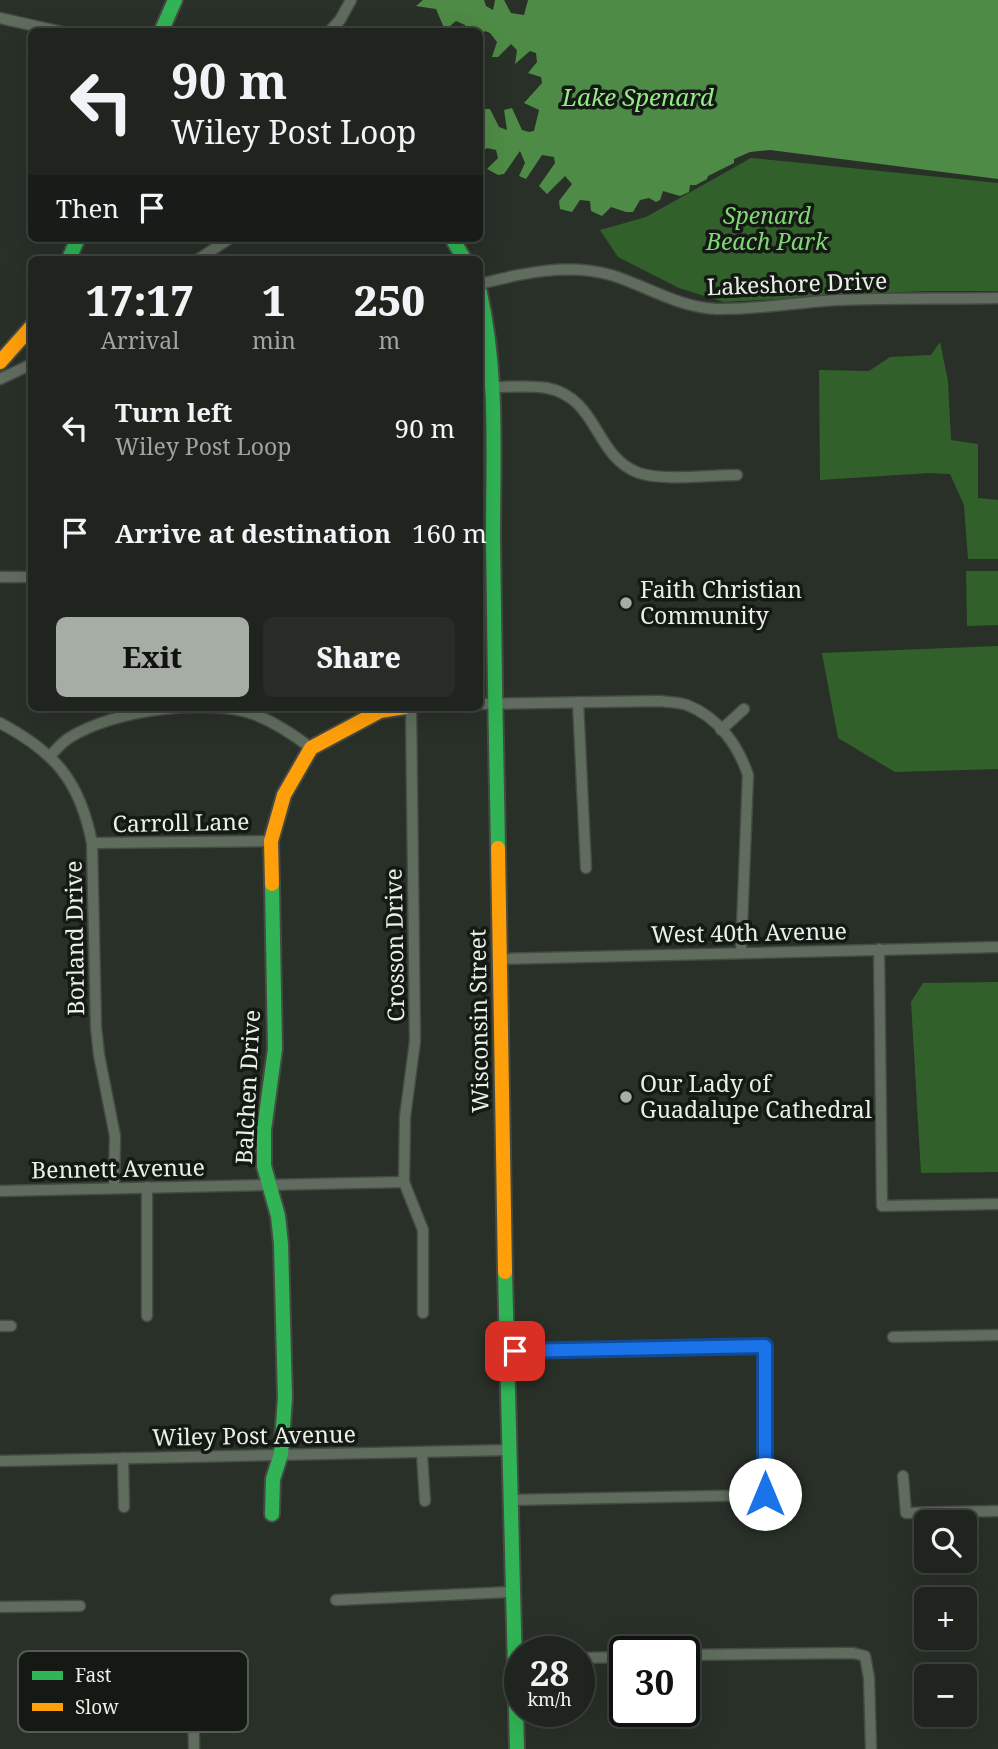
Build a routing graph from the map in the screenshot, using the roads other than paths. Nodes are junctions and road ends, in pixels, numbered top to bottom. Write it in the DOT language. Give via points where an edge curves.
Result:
graph roads {
  1 [pos="175,0"];
  2 [pos="351,0"];
  3 [pos="0,18"];
  4 [pos="44,28"];
  5 [pos="163,28"];
  6 [pos="333,28"];
  7 [pos="224,242"];
  8 [pos="203,256"];
  9 [pos="483,283"];
  10 [pos="998,298"];
  11 [pos="483,306"];
  12 [pos="28,331"];
  13 [pos="3,359"];
  14 [pos="28,366"];
  15 [pos="20,371"];
  16 [pos="0,379"];
  17 [pos="489,392"];
  18 [pos="737,475"];
  19 [pos="28,576"];
  20 [pos="0,577"];
  21 [pos="578,702"];
  22 [pos="496,704"];
  23 [pos="483,705"];
  24 [pos="744,709"];
  25 [pos="149,711"];
  26 [pos="232,711"];
  27 [pos="378,711"];
  28 [pos="411,711"];
  29 [pos="0,723"];
  30 [pos="721,730"];
  31 [pos="311,748"];
  32 [pos="50,757"];
  33 [pos="271,841"];
  34 [pos="92,843"];
  35 [pos="586,868"];
  36 [pos="998,947"];
  37 [pos="879,949"];
  38 [pos="741,952"];
  39 [pos="500,959"];
  40 [pos="404,1182"];
  41 [pos="268,1185"];
  42 [pos="147,1187"];
  43 [pos="114,1188"];
  44 [pos="0,1191"];
  45 [pos="998,1204"];
  46 [pos="423,1313"];
  47 [pos="147,1316"];
  48 [pos="998,1335"];
  49 [pos="892,1337"];
  50 [pos="508,1351"];
  51 [pos="509,1450"];
  52 [pos="281,1454"];
  53 [pos="422,1454"];
  54 [pos="123,1458"];
  55 [pos="0,1461"];
  56 [pos="903,1476"];
  57 [pos="509,1500"];
  58 [pos="425,1501"];
  59 [pos="124,1507"];
  60 [pos="998,1511"];
  61 [pos="272,1514"];
  62 [pos="512,1592"];
  63 [pos="336,1600"];
  64 [pos="80,1606"];
  65 [pos="0,1607"];
  66 [pos="700,1656"];
  67 [pos="517,1749"];
  68 [pos="872,1749"];
  1 -- 5 [label="street"];
  2 -- 6 [label="street"];
  3 -- 4 [label="street"];
  7 -- 8 [label="street"];
  9 -- 10 [label="street, Lakeshore Drive" via="522,273 589,271 694,307 719,309 839,300"];
  11 -- 17 [label="street, Wisconsin Street" via="492,360"];
  12 -- 13 [label="street"];
  13 -- 15 [label="street" via="7,371"];
  14 -- 15 [label="street"];
  15 -- 16 [label="street"];
  17 -- 18 [label="street" via="546,388 565,394 593,420 607,449 639,473"];
  17 -- 22 [label="street, Wisconsin Street" via="488,568"];
  19 -- 20 [label="street"];
  21 -- 22 [label="street"];
  21 -- 30 [label="street" via="686,705"];
  21 -- 35 [label="street"];
  22 -- 23 [label="street"];
  22 -- 39 [label="street, Wisconsin Street"];
  24 -- 30 [label="street"];
  25 -- 32 [label="street" via="95,724 67,739"];
  26 -- 31 [label="street" via="254,715"];
  27 -- 31 [label="street"];
  28 -- 40 [label="street, Crosson Drive" via="415,1041 405,1117"];
  29 -- 32 [label="street, Borland Drive"];
  30 -- 38 [label="street" via="741,755 748,775"];
  31 -- 33 [label="street, Balchen Drive" via="284,795"];
  32 -- 34 [label="street, Borland Drive" via="70,781 86,813"];
  33 -- 34 [label="street, Carroll Lane"];
  33 -- 41 [label="street, Balchen Drive" via="275,1049 264,1130"];
  34 -- 43 [label="street, Borland Drive" via="96,1027 115,1136"];
  36 -- 37 [label="street, West 40th Avenue"];
  37 -- 38 [label="street, West 40th Avenue"];
  37 -- 45 [label="street" via="882,1206"];
  38 -- 39 [label="street, West 40th Avenue"];
  39 -- 50 [label="street, Wisconsin Street"];
  40 -- 41 [label="street, Bennett Avenue"];
  40 -- 46 [label="street" via="423,1230"];
  41 -- 42 [label="street, Bennett Avenue"];
  41 -- 52 [label="street, Balchen Drive" via="281,1244 285,1398"];
  42 -- 43 [label="street, Bennett Avenue"];
  42 -- 47 [label="street"];
  43 -- 44 [label="street, Bennett Avenue"];
  48 -- 49 [label="street"];
  50 -- 51 [label="street, Wisconsin Street"];
  50 -- 57 [label="street" via="765,1346 765,1494"];
  51 -- 53 [label="street, Wiley Post Avenue"];
  51 -- 57 [label="street, Wisconsin Street"];
  52 -- 53 [label="street, Wiley Post Avenue"];
  52 -- 54 [label="street, Wiley Post Avenue"];
  52 -- 61 [label="street, Balchen Drive" via="273,1479"];
  53 -- 58 [label="street"];
  54 -- 55 [label="street, Wiley Post Avenue"];
  54 -- 59 [label="street"];
  56 -- 60 [label="street" via="906,1513"];
  57 -- 62 [label="street, Wisconsin Street"];
  62 -- 63 [label="street"];
  62 -- 67 [label="street, Wisconsin Street"];
  64 -- 65 [label="street"];
  66 -- 68 [label="street" via="864,1656"];
}
